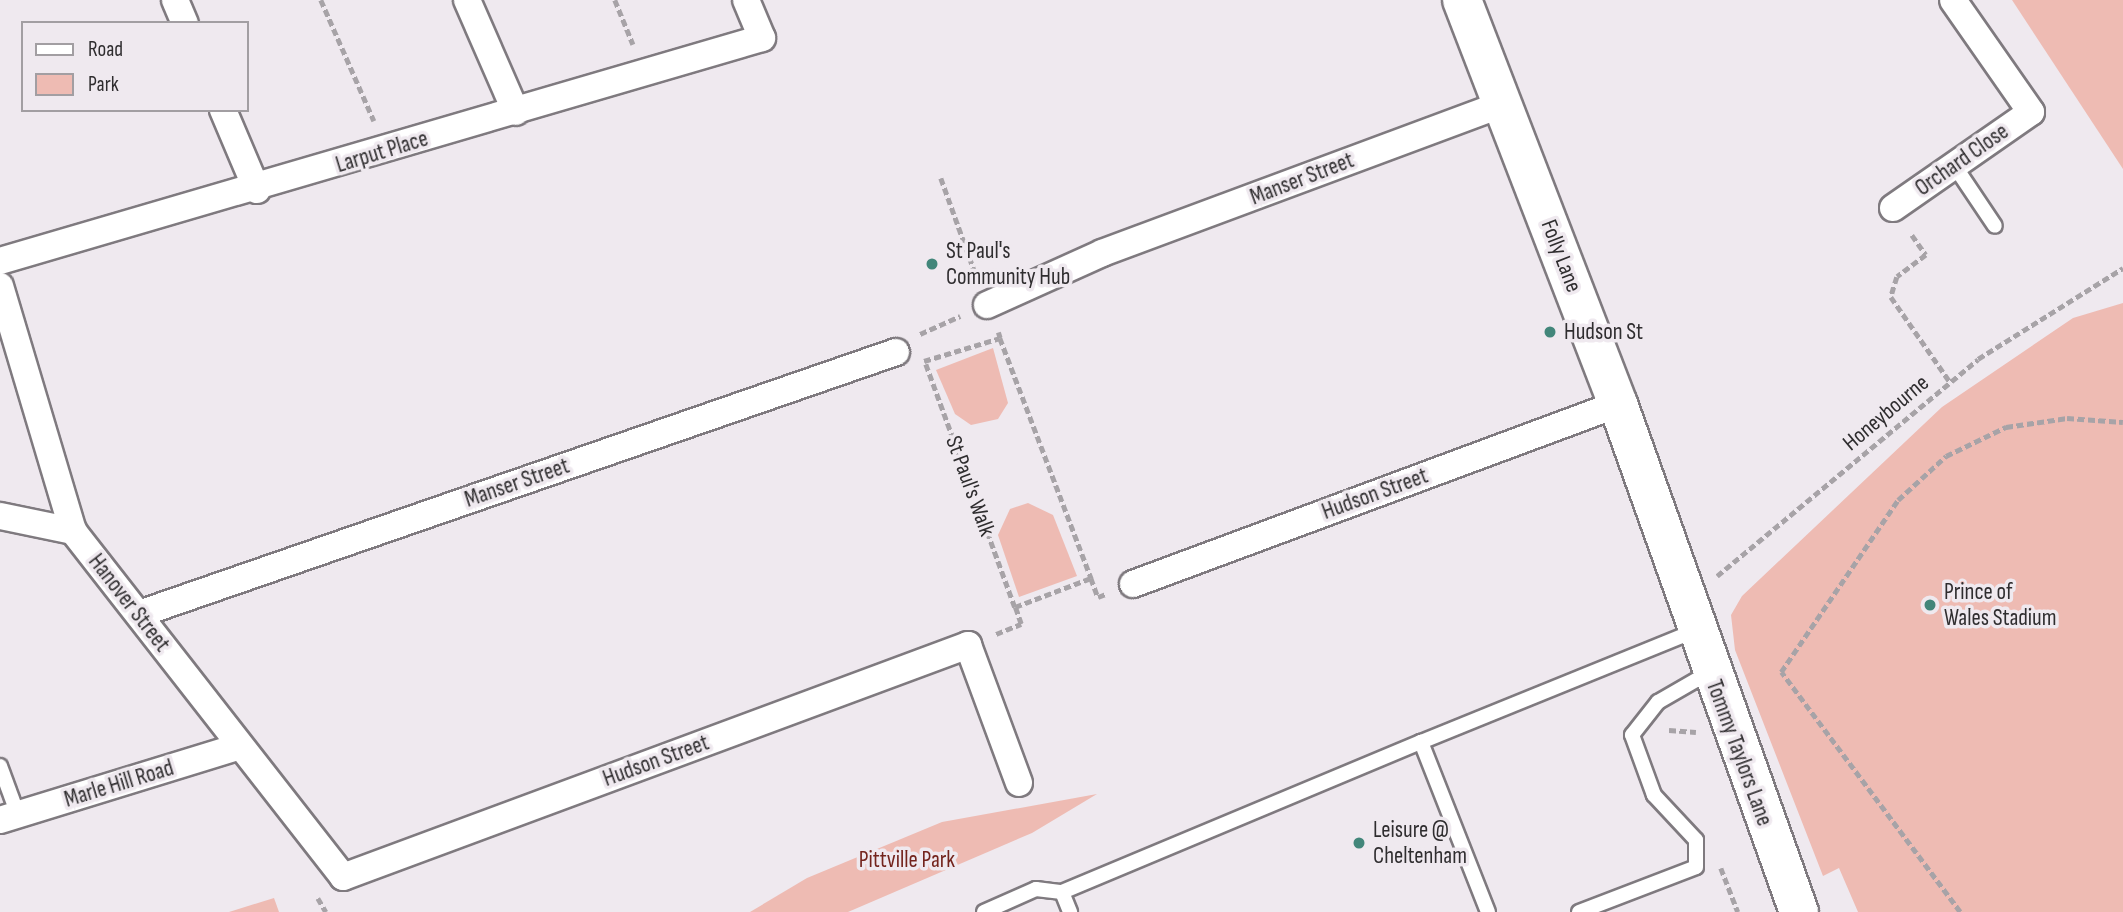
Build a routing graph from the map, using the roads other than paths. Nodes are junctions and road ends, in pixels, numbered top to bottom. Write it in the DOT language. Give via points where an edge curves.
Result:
graph roads {
  1 [pos="175,0"];
  2 [pos="467,0"];
  3 [pos="746,0"];
  4 [pos="1462,0"];
  5 [pos="1954,0"];
  6 [pos="184,21"];
  7 [pos="1502,104"];
  8 [pos="224,112"];
  9 [pos="516,112"];
  10 [pos="1954,165"];
  11 [pos="257,190"];
  12 [pos="1893,208"];
  13 [pos="1995,226"];
  14 [pos="0,261"];
  15 [pos="0,286"];
  16 [pos="987,305"];
  17 [pos="896,352"];
  18 [pos="1618,404"];
  19 [pos="0,516"];
  20 [pos="73,531"];
  21 [pos="1133,584"];
  22 [pos="1680,593"];
  23 [pos="139,614"];
  24 [pos="1694,631"];
  25 [pos="1710,672"];
  26 [pos="1421,742"];
  27 [pos="237,747"];
  28 [pos="0,766"];
  29 [pos="1019,783"];
  30 [pos="9,817"];
  31 [pos="343,877"];
  32 [pos="1062,892"];
  33 [pos="984,912"];
  34 [pos="1070,912"];
  35 [pos="1488,912"];
  36 [pos="1579,912"];
  37 [pos="1799,912"];
  1 -- 6 [label="street"];
  2 -- 9 [label="street"];
  3 -- 9 [label="street, Larput Place" via="762,38"];
  4 -- 7 [label="street, Folly Lane"];
  5 -- 10 [label="street, Orchard Close" via="2031,112"];
  7 -- 16 [label="street, Manser Street" via="1102,253"];
  7 -- 18 [label="street, Folly Lane"];
  8 -- 11 [label="street"];
  9 -- 11 [label="street, Larput Place"];
  10 -- 12 [label="street, Orchard Close"];
  10 -- 13 [label="lane"];
  11 -- 14 [label="street, Larput Place"];
  15 -- 20 [label="street, Hanover Street"];
  17 -- 23 [label="street, Manser Street"];
  18 -- 21 [label="street, Hudson Street"];
  18 -- 22 [label="street, Folly Lane"];
  19 -- 20 [label="street"];
  20 -- 23 [label="street, Hanover Street"];
  22 -- 24 [label="street, Tommy Taylors Lane"];
  23 -- 27 [label="street, Hanover Street"];
  24 -- 25 [label="street, Tommy Taylors Lane"];
  24 -- 26 [label="lane"];
  25 -- 36 [label="lane" via="1658,702 1632,735 1654,795 1696,840 1696,867"];
  25 -- 37 [label="street, Tommy Taylors Lane"];
  26 -- 32 [label="lane"];
  26 -- 35 [label="lane"];
  27 -- 30 [label="street, Marle Hill Road"];
  27 -- 31 [label="street, Hanover Street"];
  28 -- 30 [label="lane"];
  29 -- 31 [label="street, Hudson Street" via="968,645"];
  32 -- 33 [label="lane" via="1036,889"];
  32 -- 34 [label="lane"];
}
